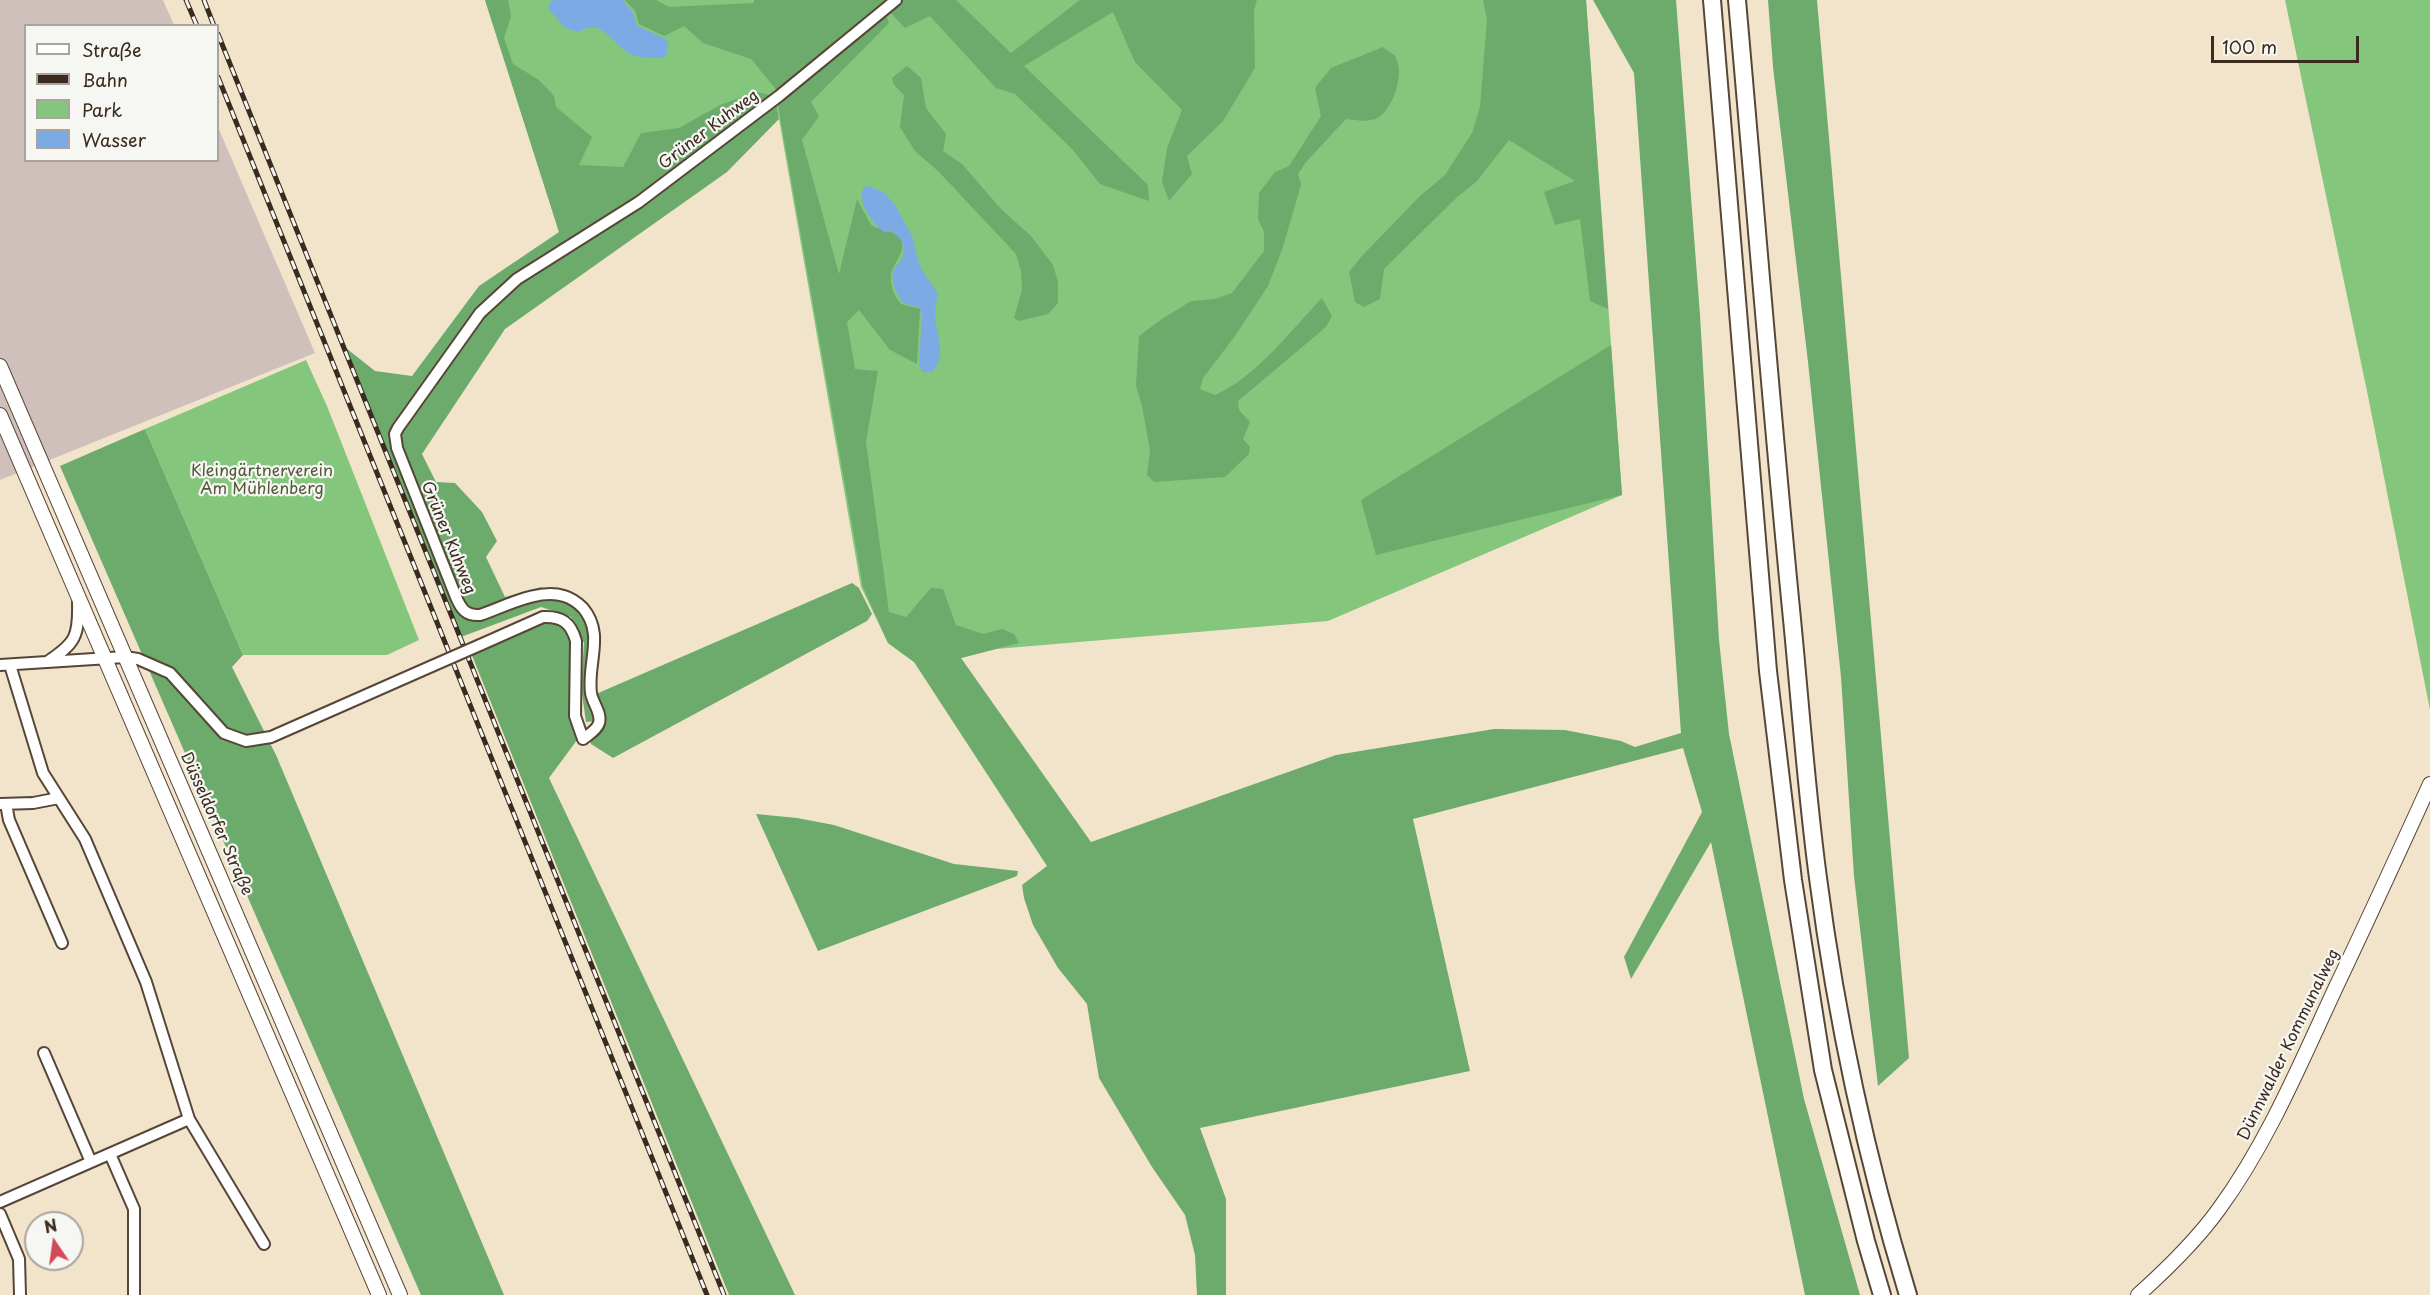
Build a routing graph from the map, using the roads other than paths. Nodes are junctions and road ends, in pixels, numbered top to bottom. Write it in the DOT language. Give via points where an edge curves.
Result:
graph roads {
  1 [pos="896,0"];
  2 [pos="1712,0"];
  3 [pos="1737,0"];
  4 [pos="0,366"];
  5 [pos="0,415"];
  6 [pos="78,597"];
  7 [pos="125,657"];
  8 [pos="104,658"];
  9 [pos="47,663"];
  10 [pos="5,665"];
  11 [pos="2430,784"];
  12 [pos="59,798"];
  13 [pos="3,804"];
  14 [pos="62,943"];
  15 [pos="44,1053"];
  16 [pos="189,1119"];
  17 [pos="110,1154"];
  18 [pos="91,1162"];
  19 [pos="0,1202"];
  20 [pos="0,1214"];
  21 [pos="264,1244"];
  22 [pos="20,1295"];
  23 [pos="134,1295"];
  24 [pos="379,1295"];
  25 [pos="400,1295"];
  26 [pos="1882,1295"];
  27 [pos="1908,1295"];
  28 [pos="2138,1295"];
  1 -- 7 [label="street, Grüner Kuhweg, bridge" via="779,96 639,202 555,254 488,304 395,434 397,448 465,613 480,615 550,594 572,600 588,615 595,637 591,691 599,716 596,729 583,739 577,725 576,641 573,628 555,616 543,617 271,737 246,741 224,733 171,673"];
  2 -- 26 [label="highway" via="1773,728 1823,1070"];
  3 -- 27 [label="highway" via="1818,877 1849,1060 1890,1236"];
  4 -- 7 [label="main road, Düsseldorfer Straße"];
  5 -- 6 [label="main road"];
  6 -- 8 [label="main road"];
  6 -- 9 [label="street" via="76,638"];
  7 -- 8 [label="street, Grüner Kuhweg"];
  7 -- 25 [label="main road, Düsseldorfer Straße"];
  8 -- 9 [label="street, Grüner Kuhweg"];
  8 -- 24 [label="main road"];
  9 -- 10 [label="street, Grüner Kuhweg"];
  10 -- 12 [label="street" via="43,773"];
  11 -- 28 [label="main road, Dünnwalder Kommunalweg" via="2305,1054 2246,1167 2204,1229"];
  12 -- 13 [label="street"];
  12 -- 16 [label="street" via="85,839 146,982"];
  13 -- 14 [label="street"];
  15 -- 18 [label="street"];
  16 -- 17 [label="street"];
  16 -- 21 [label="street"];
  17 -- 18 [label="street"];
  17 -- 23 [label="street" via="134,1209"];
  18 -- 19 [label="street"];
  20 -- 22 [label="street" via="19,1258"];
}
